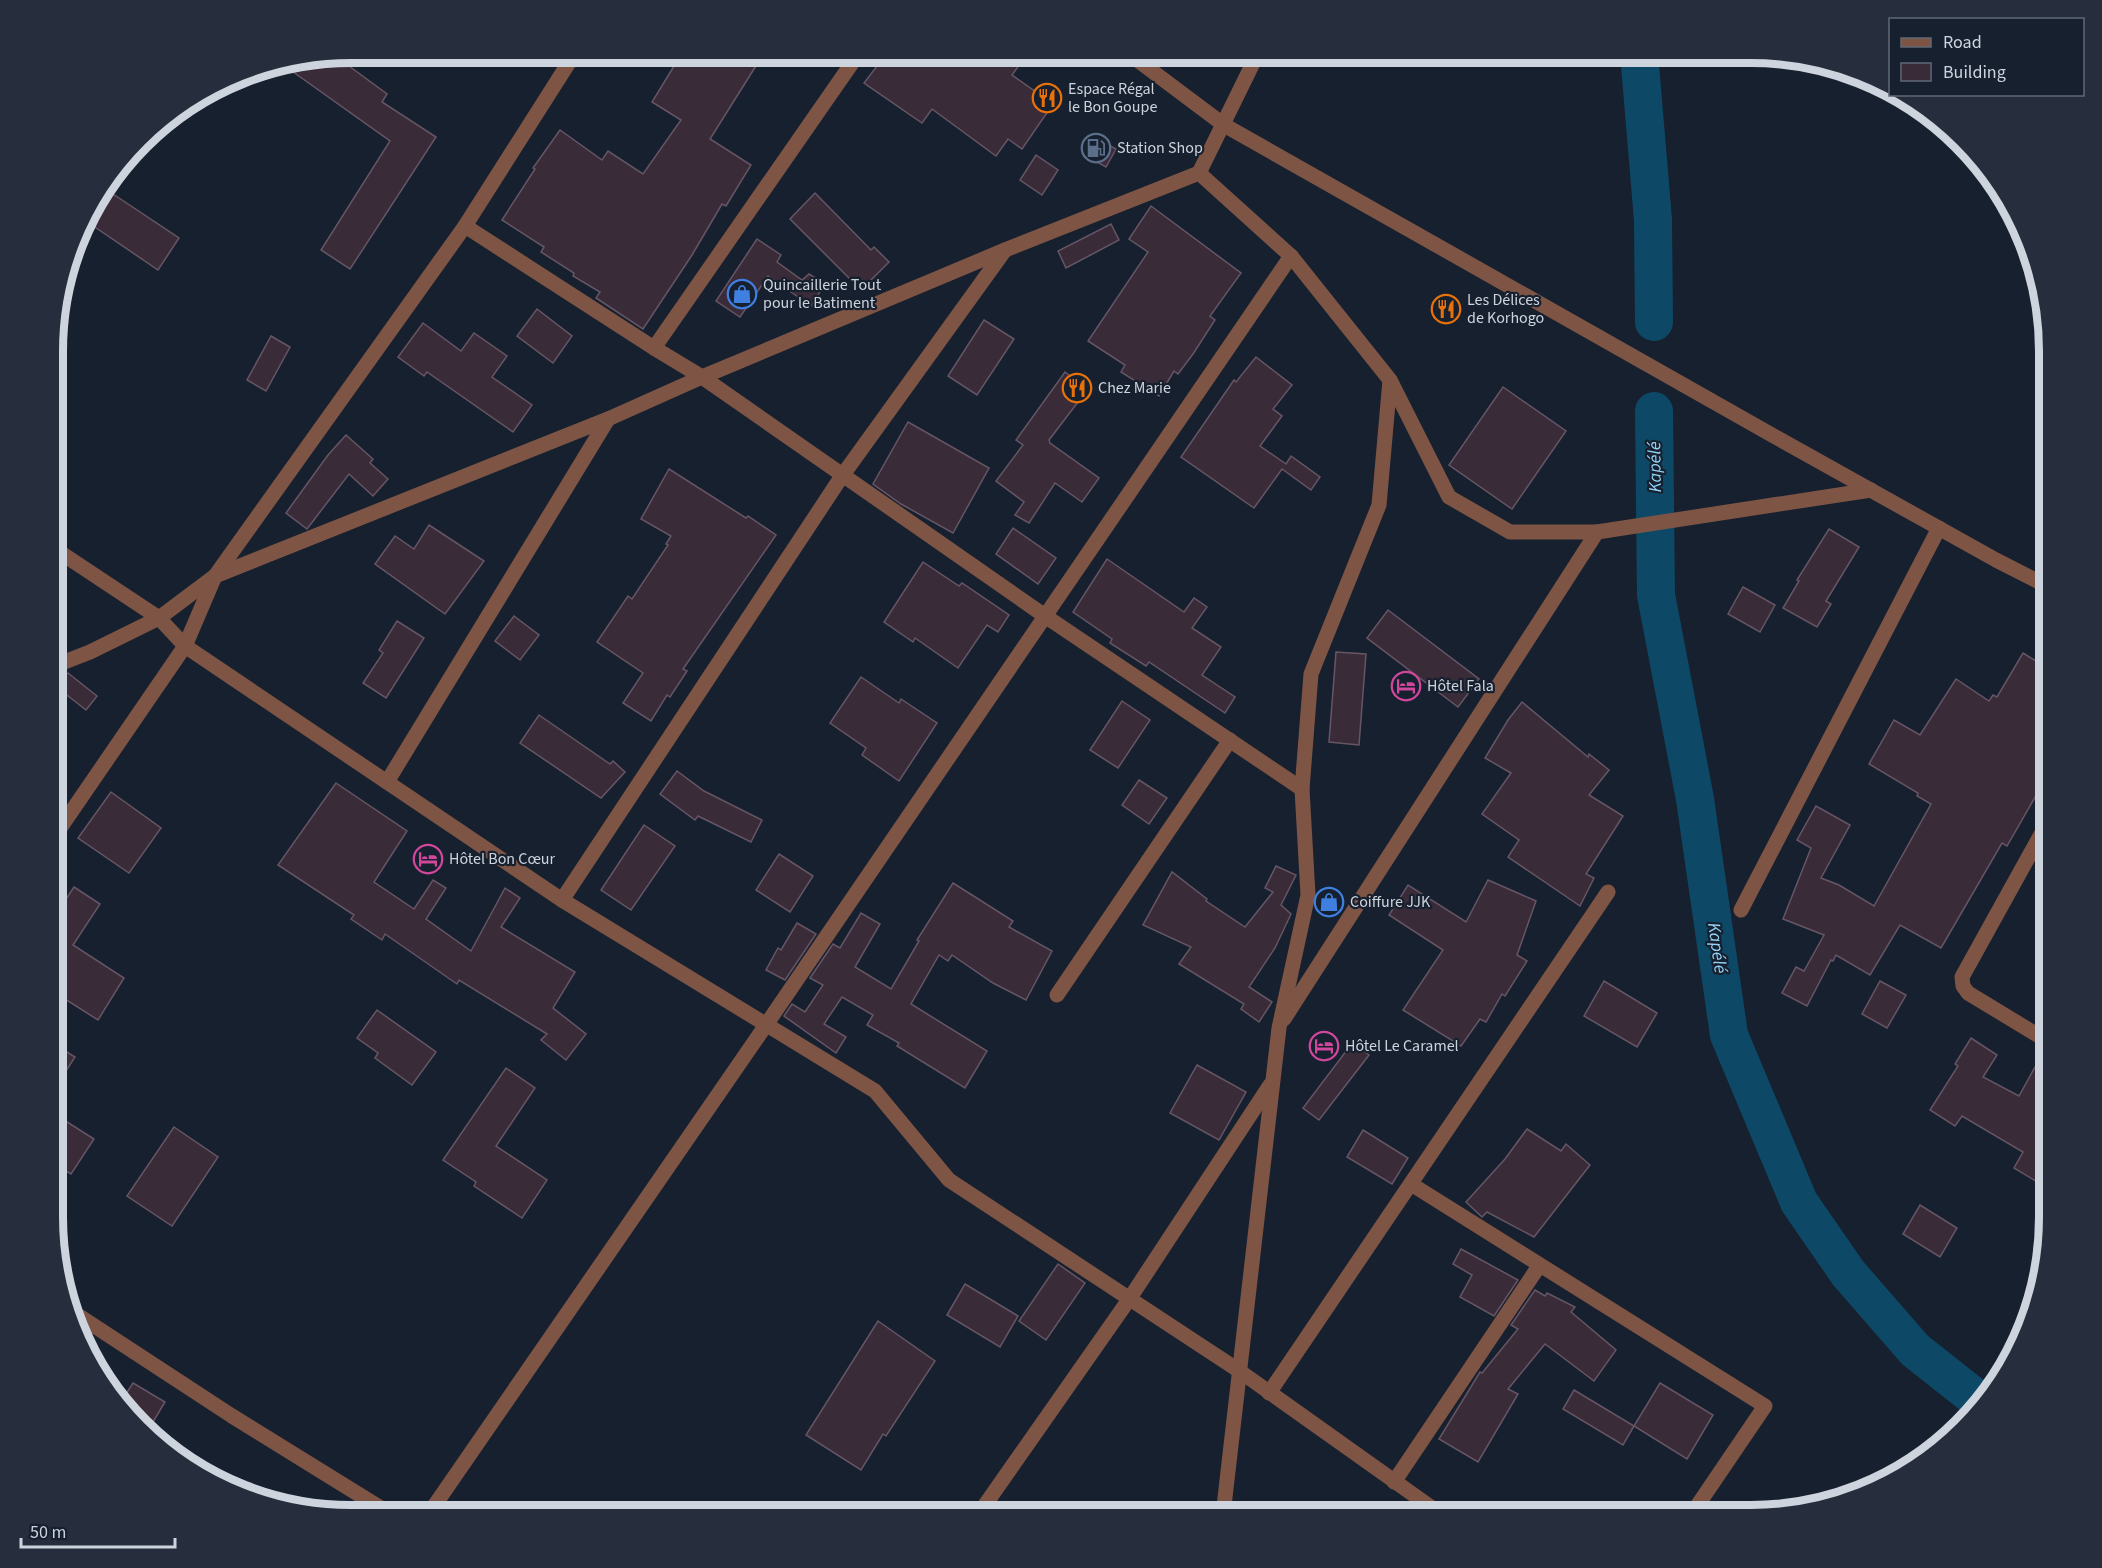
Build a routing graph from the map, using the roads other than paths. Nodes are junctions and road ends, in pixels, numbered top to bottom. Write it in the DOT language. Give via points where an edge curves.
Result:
graph roads {
  1 [pos="569,63"];
  2 [pos="852,63"];
  3 [pos="1141,63"];
  4 [pos="1253,63"];
  5 [pos="1224,125"];
  6 [pos="1199,173"];
  7 [pos="465,226"];
  8 [pos="1005,250"];
  9 [pos="1291,256"];
  10 [pos="654,348"];
  11 [pos="702,377"];
  12 [pos="1390,380"];
  13 [pos="608,419"];
  14 [pos="842,476"];
  15 [pos="1871,490"];
  16 [pos="1939,528"];
  17 [pos="1597,532"];
  18 [pos="63,554"];
  19 [pos="215,576"];
  20 [pos="2039,582"];
  21 [pos="1045,616"];
  22 [pos="159,618"];
  23 [pos="185,646"];
  24 [pos="63,662"];
  25 [pos="1230,740"];
  26 [pos="387,782"];
  27 [pos="1302,789"];
  28 [pos="63,824"];
  29 [pos="2039,838"];
  30 [pos="1608,892"];
  31 [pos="562,900"];
  32 [pos="1741,910"];
  33 [pos="1057,995"];
  34 [pos="766,1025"];
  35 [pos="1279,1028"];
  36 [pos="2039,1036"];
  37 [pos="1272,1082"];
  38 [pos="1411,1184"];
  39 [pos="1539,1266"];
  40 [pos="1130,1298"];
  41 [pos="81,1317"];
  42 [pos="1238,1370"];
  43 [pos="1269,1393"];
  44 [pos="1394,1482"];
  45 [pos="376,1505"];
  46 [pos="435,1505"];
  47 [pos="985,1505"];
  48 [pos="1224,1505"];
  49 [pos="1427,1505"];
  50 [pos="1698,1505"];
  1 -- 7 [label="street"];
  2 -- 10 [label="street"];
  3 -- 5 [label="street"];
  4 -- 5 [label="street"];
  5 -- 6 [label="street"];
  5 -- 15 [label="street"];
  6 -- 8 [label="street"];
  6 -- 9 [label="street"];
  7 -- 10 [label="street"];
  7 -- 19 [label="street"];
  8 -- 11 [label="street"];
  8 -- 14 [label="street"];
  9 -- 12 [label="street"];
  9 -- 21 [label="street"];
  10 -- 11 [label="street"];
  11 -- 13 [label="street"];
  11 -- 14 [label="street"];
  12 -- 17 [label="street" via="1449,497 1510,532"];
  12 -- 27 [label="street" via="1379,505 1311,674"];
  13 -- 19 [label="street"];
  13 -- 26 [label="street"];
  14 -- 21 [label="street"];
  14 -- 31 [label="street"];
  15 -- 16 [label="street"];
  15 -- 17 [label="street"];
  16 -- 20 [label="street"];
  16 -- 32 [label="street"];
  17 -- 35 [label="street"];
  18 -- 22 [label="street"];
  19 -- 22 [label="street"];
  19 -- 23 [label="street"];
  21 -- 25 [label="street"];
  21 -- 34 [label="street"];
  22 -- 23 [label="street"];
  22 -- 24 [label="street"];
  23 -- 26 [label="street"];
  23 -- 28 [label="street"];
  25 -- 27 [label="street"];
  25 -- 33 [label="street"];
  26 -- 31 [label="street"];
  27 -- 35 [label="street" via="1308,895"];
  29 -- 36 [label="street" via="1962,977 1968,993"];
  30 -- 38 [label="street"];
  31 -- 34 [label="street"];
  34 -- 40 [label="street" via="875,1091 949,1180"];
  34 -- 46 [label="street"];
  35 -- 37 [label="street"];
  37 -- 40 [label="street"];
  37 -- 42 [label="street"];
  38 -- 39 [label="street"];
  38 -- 43 [label="street"];
  39 -- 44 [label="street"];
  39 -- 50 [label="street" via="1765,1406"];
  40 -- 42 [label="street"];
  40 -- 47 [label="street"];
  41 -- 45 [label="street"];
  42 -- 43 [label="street"];
  42 -- 48 [label="street"];
  43 -- 44 [label="street"];
  44 -- 49 [label="street"];
}
